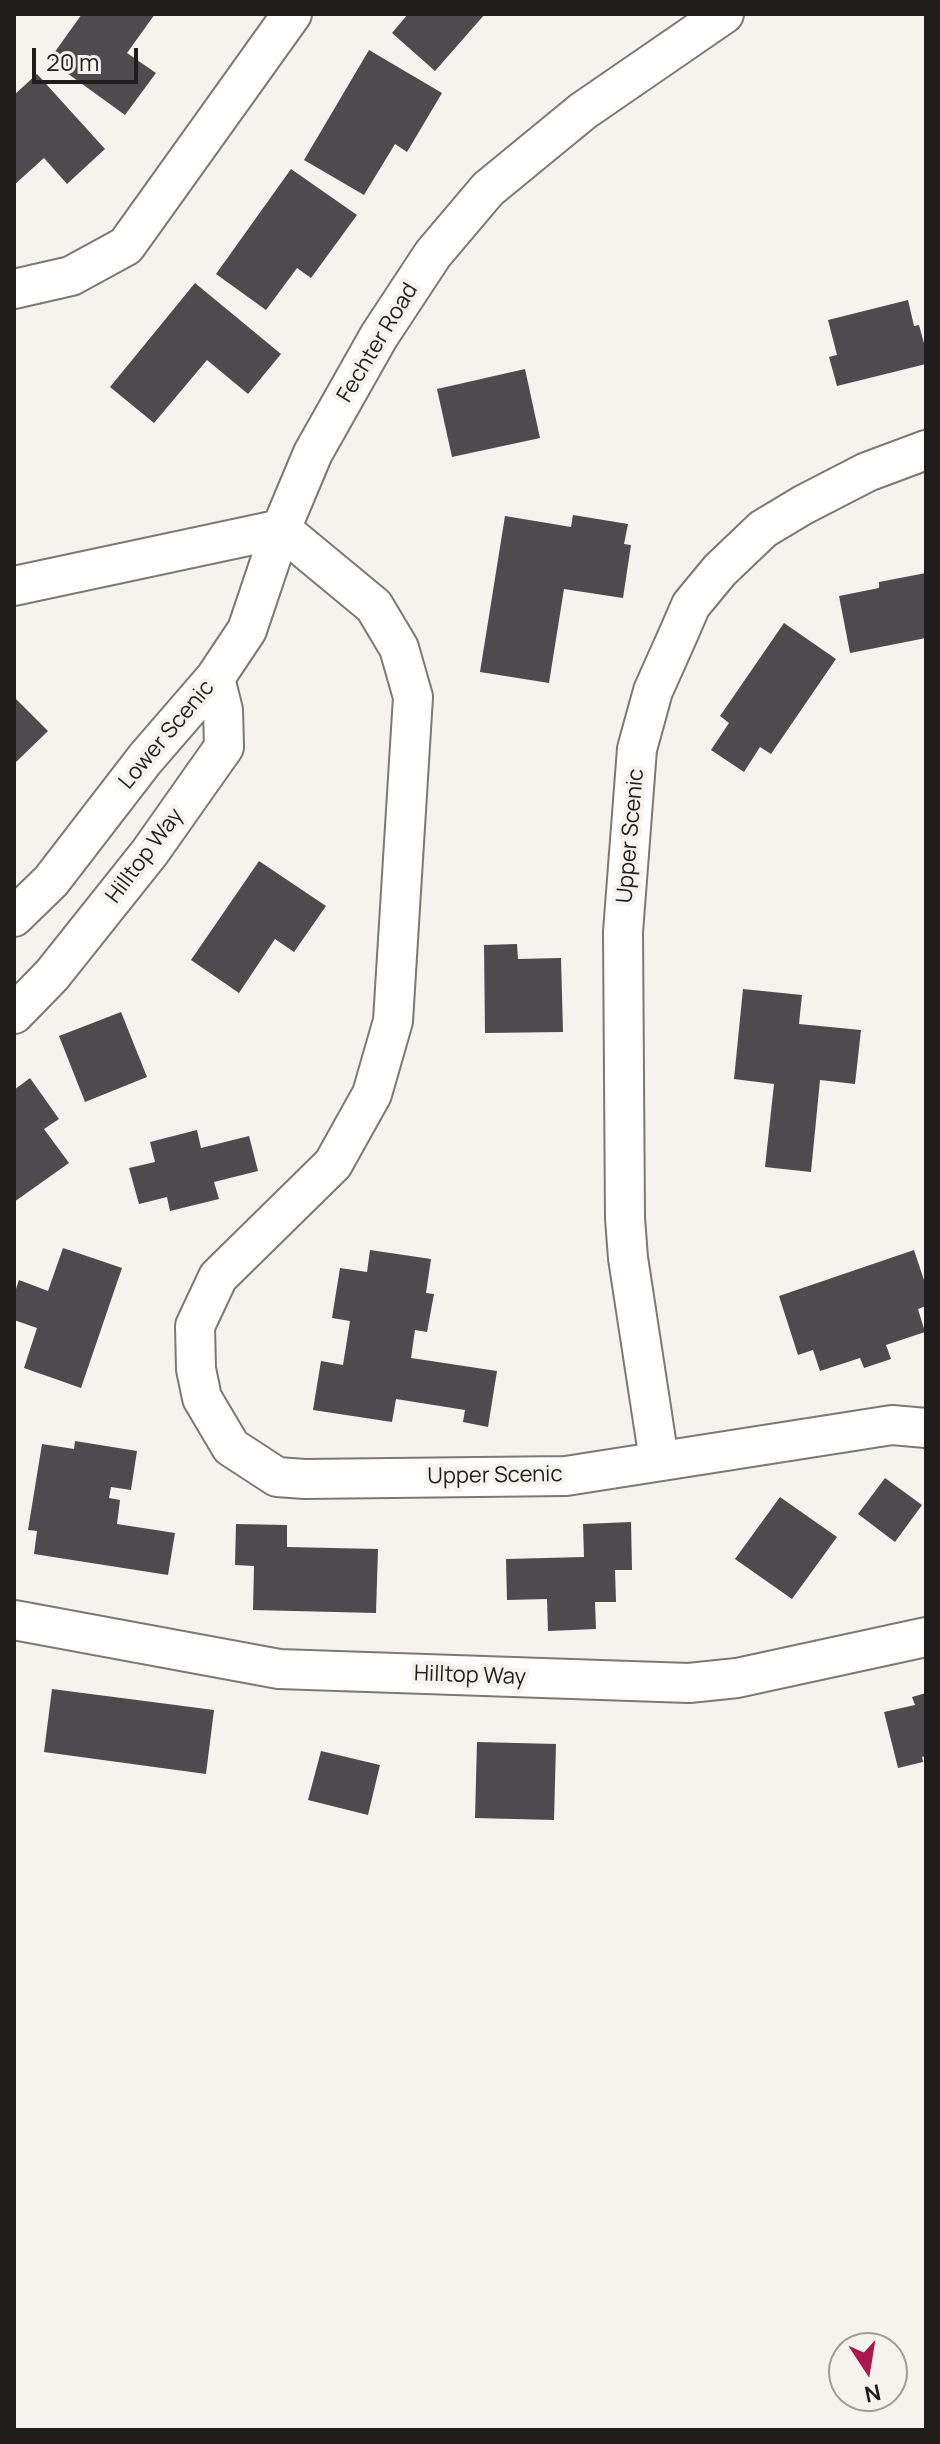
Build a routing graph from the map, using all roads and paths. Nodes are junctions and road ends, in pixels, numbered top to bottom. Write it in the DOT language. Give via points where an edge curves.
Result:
graph roads {
  1 [pos="292,14"];
  2 [pos="724,14"];
  3 [pos="14,289"];
  4 [pos="926,450"];
  5 [pos="281,529"];
  6 [pos="14,586"];
  7 [pos="215,678"];
  8 [pos="14,917"];
  9 [pos="14,1014"];
  10 [pos="926,1428"];
  11 [pos="659,1460"];
  12 [pos="14,1620"];
  13 [pos="926,1637"];
  1 -- 3 [label="street" via="126,246 71,276"];
  2 -- 5 [label="street, Fechter Road" via="583,111 488,189 433,254 379,336 313,453"];
  4 -- 11 [label="street, Upper Scenic" via="867,472 803,505 763,529 720,570 691,605 653,691 637,749 623,932 625,1218"];
  5 -- 6 [label="street"];
  5 -- 7 [label="street, Lower Scenic" via="247,630"];
  5 -- 11 [label="street, Upper Scenic" via="374,606 399,648 413,697 393,1021 372,1094 333,1164 218,1277 204,1304 195,1326 202,1398 231,1447 277,1477 566,1476"];
  7 -- 8 [label="street, Lower Scenic" via="51,881"];
  7 -- 9 [label="street, Hilltop Way" via="224,747 150,852 52,975"];
  10 -- 11 [label="street" via="892,1425"];
  12 -- 13 [label="street, Hilltop Way" via="279,1669 689,1683 737,1678"];
}
